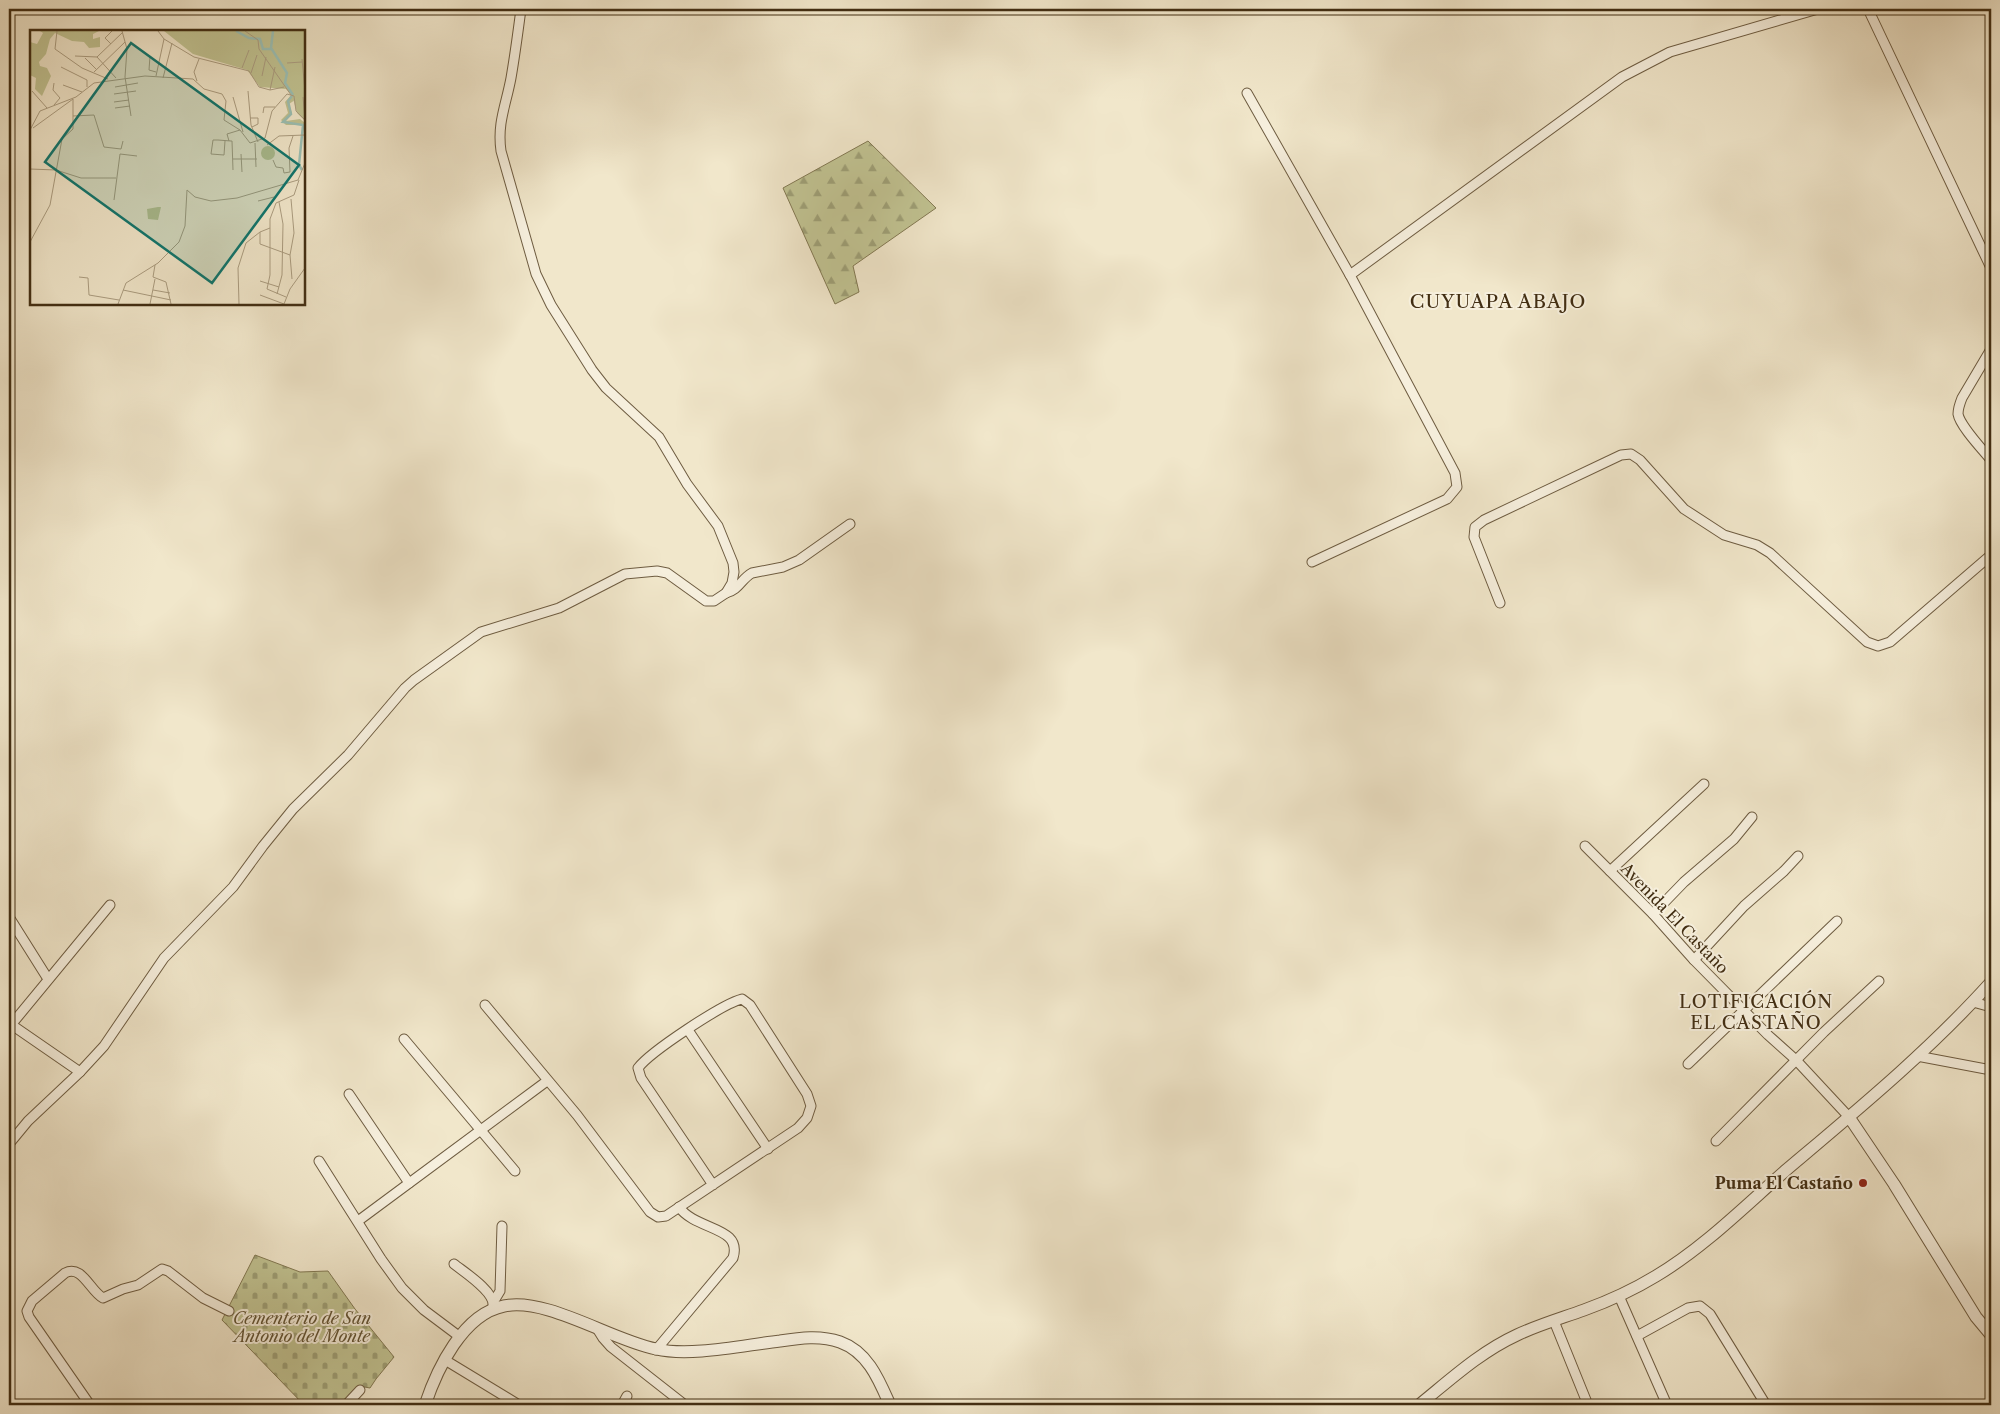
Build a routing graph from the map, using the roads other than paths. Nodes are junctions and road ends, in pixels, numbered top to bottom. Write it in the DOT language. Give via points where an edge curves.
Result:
graph roads {
  1 [pos="521,9"];
  2 [pos="1818,9"];
  3 [pos="1868,9"];
  4 [pos="1247,93"];
  5 [pos="1991,268"];
  6 [pos="1350,275"];
  7 [pos="1991,349"];
  8 [pos="1991,460"];
  9 [pos="850,524"];
  10 [pos="1991,555"];
  11 [pos="1312,562"];
  12 [pos="726,593"];
  13 [pos="1500,602"];
  14 [pos="1704,784"];
  15 [pos="1752,817"];
  16 [pos="1585,846"];
  17 [pos="1798,856"];
  18 [pos="1610,872"];
  19 [pos="110,905"];
  20 [pos="1653,914"];
  21 [pos="9,917"];
  22 [pos="1837,921"];
  23 [pos="1694,960"];
  24 [pos="48,979"];
  25 [pos="1879,981"];
  26 [pos="1991,982"];
  27 [pos="1973,1002"];
  28 [pos="485,1005"];
  29 [pos="1991,1006"];
  30 [pos="1744,1010"];
  31 [pos="10,1024"];
  32 [pos="688,1030"];
  33 [pos="404,1039"];
  34 [pos="1917,1056"];
  35 [pos="1796,1060"];
  36 [pos="1688,1064"];
  37 [pos="1991,1070"];
  38 [pos="80,1072"];
  39 [pos="548,1081"];
  40 [pos="349,1094"];
  41 [pos="1849,1117"];
  42 [pos="480,1130"];
  43 [pos="1716,1141"];
  44 [pos="9,1144"];
  45 [pos="768,1149"];
  46 [pos="319,1161"];
  47 [pos="515,1171"];
  48 [pos="409,1183"];
  49 [pos="712,1185"];
  50 [pos="679,1208"];
  51 [pos="358,1221"];
  52 [pos="502,1226"];
  53 [pos="454,1264"];
  54 [pos="1619,1296"];
  55 [pos="493,1306"];
  56 [pos="229,1311"];
  57 [pos="1554,1321"];
  58 [pos="598,1330"];
  59 [pos="1991,1335"];
  60 [pos="1637,1336"];
  61 [pos="460,1337"];
  62 [pos="656,1350"];
  63 [pos="445,1360"];
  64 [pos="360,1390"];
  65 [pos="627,1396"];
  66 [pos="514,1404"];
  67 [pos="90,1405"];
  68 [pos="346,1405"];
  69 [pos="424,1405"];
  70 [pos="622,1405"];
  71 [pos="685,1405"];
  72 [pos="890,1405"];
  73 [pos="1419,1405"];
  74 [pos="1588,1405"];
  75 [pos="1667,1405"];
  76 [pos="1766,1405"];
  1 -- 12 [label="street" via="499,134 536,274 551,305 592,370 615,397 658,437 718,526 733,563 732,583"];
  2 -- 6 [label="street" via="1670,52 1622,77"];
  3 -- 5 [label="street"];
  4 -- 6 [label="street"];
  6 -- 11 [label="street" via="1455,473 1457,487 1446,498"];
  7 -- 8 [label="street" via="1962,398 1958,414"];
  9 -- 12 [label="street" via="799,560 784,567 752,573 736,590"];
  10 -- 13 [label="street" via="1890,642 1878,646 1867,642 1770,553 1757,545 1724,535 1684,509 1640,460 1631,454 1620,455 1475,527 1474,537"];
  12 -- 38 [label="street" via="714,602 706,602 667,573 625,574 559,608 471,637 405,688 348,755 293,809 233,887 164,958 104,1046"];
  14 -- 18 [label="street"];
  15 -- 20 [label="street" via="1734,839"];
  16 -- 18 [label="street, Avenida El Castaño"];
  17 -- 23 [label="street" via="1744,906"];
  18 -- 20 [label="street, Avenida El Castaño"];
  19 -- 24 [label="street"];
  20 -- 23 [label="street, Avenida El Castaño"];
  21 -- 24 [label="street"];
  22 -- 30 [label="street"];
  23 -- 30 [label="street, Avenida El Castaño"];
  24 -- 31 [label="street"];
  25 -- 35 [label="street"];
  26 -- 27 [label="street"];
  27 -- 29 [label="street"];
  27 -- 34 [label="street"];
  28 -- 39 [label="street"];
  30 -- 35 [label="street, Avenida El Castaño"];
  30 -- 36 [label="street"];
  31 -- 38 [label="street"];
  32 -- 45 [label="street"];
  32 -- 45 [label="street" via="732,1001 742,999 750,1005 807,1094 811,1106 807,1118 798,1128"];
  32 -- 49 [label="street" via="644,1060 638,1068 640,1078"];
  33 -- 42 [label="street"];
  34 -- 37 [label="street"];
  34 -- 41 [label="street"];
  35 -- 41 [label="street, Avenida El Castaño"];
  35 -- 43 [label="street"];
  38 -- 44 [label="street" via="28,1121"];
  39 -- 42 [label="street"];
  39 -- 50 [label="street" via="650,1212 658,1217 666,1216"];
  40 -- 48 [label="street"];
  41 -- 54 [label="street" via="1707,1239 1657,1275"];
  41 -- 59 [label="street" via="1976,1317"];
  42 -- 47 [label="street"];
  42 -- 48 [label="street"];
  45 -- 49 [label="street"];
  46 -- 51 [label="street"];
  48 -- 51 [label="street"];
  49 -- 50 [label="street"];
  50 -- 62 [label="street" via="690,1219 726,1234 736,1249 733,1258"];
  51 -- 61 [label="street" via="402,1288 424,1310"];
  52 -- 55 [label="street" via="500,1291"];
  53 -- 55 [label="street" via="486,1290"];
  54 -- 57 [label="street"];
  54 -- 60 [label="street"];
  55 -- 58 [label="street" via="541,1307"];
  55 -- 61 [label="street" via="468,1326"];
  56 -- 67 [label="street" via="203,1298 162,1269 138,1285 103,1298 76,1271 65,1273 32,1301 28,1317"];
  57 -- 73 [label="street" via="1531,1328 1496,1346"];
  57 -- 74 [label="street"];
  58 -- 62 [label="street"];
  58 -- 71 [label="street" via="611,1347"];
  60 -- 75 [label="street"];
  60 -- 76 [label="street" via="1688,1308 1700,1306 1710,1314"];
  61 -- 63 [label="street"];
  62 -- 72 [label="street" via="681,1352 824,1338 856,1350 868,1362"];
  63 -- 66 [label="street"];
  63 -- 69 [label="street"];
  64 -- 68 [label="street"];
  65 -- 70 [label="street"];
}
